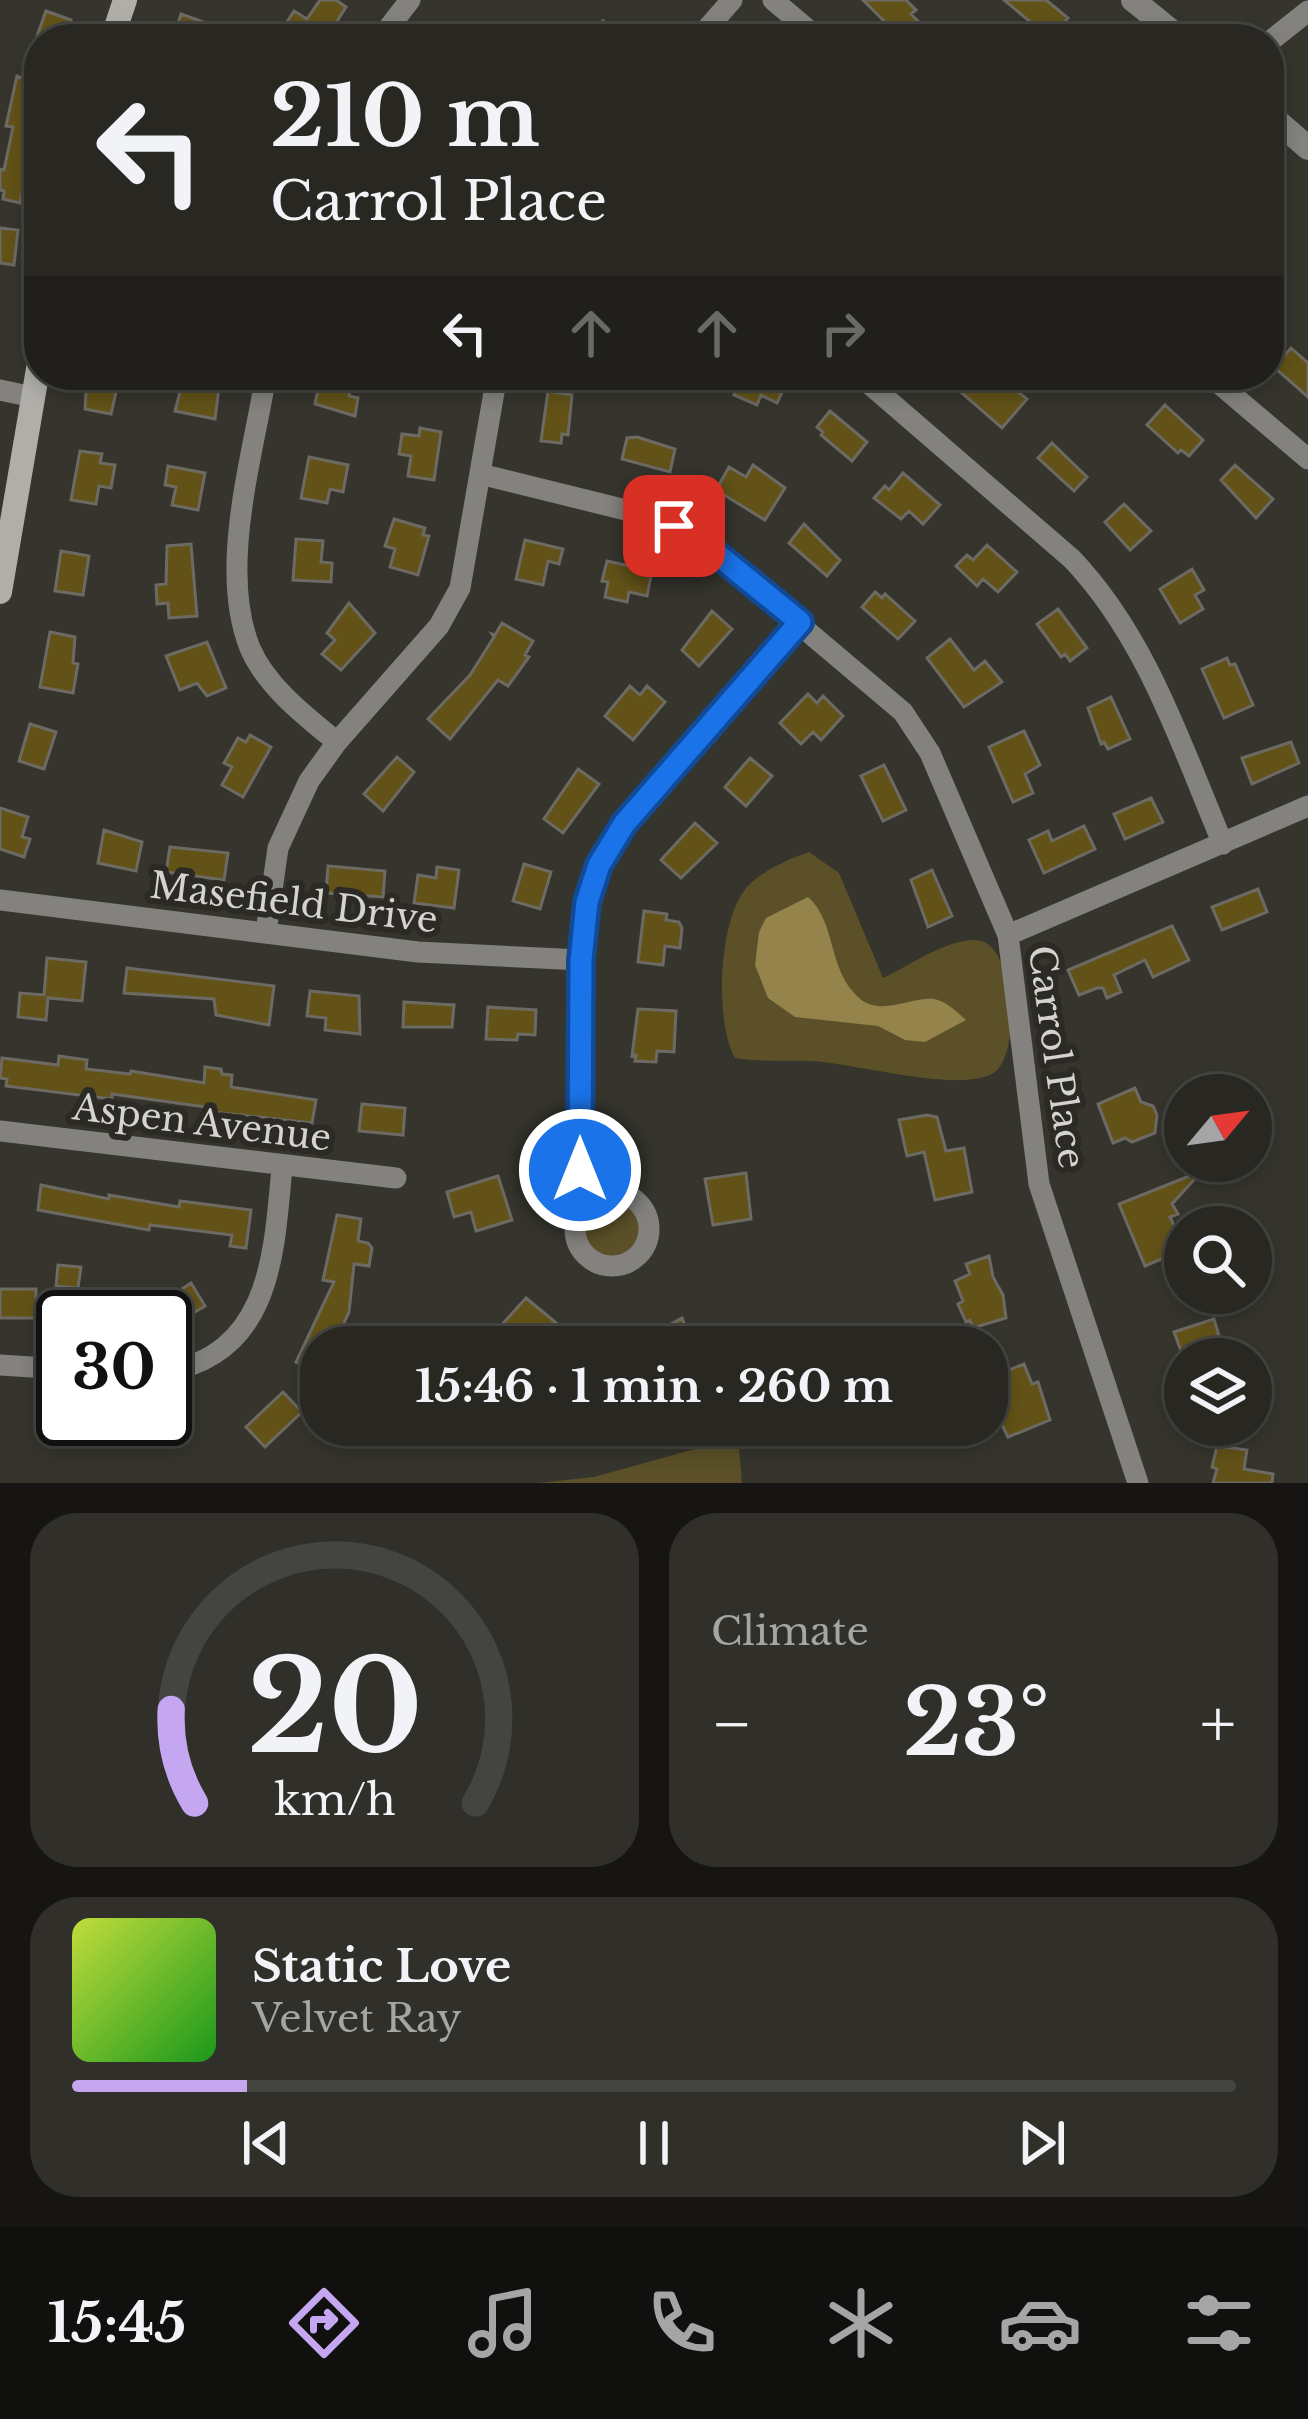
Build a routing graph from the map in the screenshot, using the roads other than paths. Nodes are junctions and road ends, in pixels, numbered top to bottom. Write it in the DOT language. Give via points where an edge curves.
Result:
graph roads {
  1 [pos="410,0"];
  2 [pos="732,0"];
  3 [pos="773,0"];
  4 [pos="1133,0"];
  5 [pos="1308,10"];
  6 [pos="392,24"];
  7 [pos="711,24"];
  8 [pos="801,24"];
  9 [pos="1163,24"];
  10 [pos="1284,30"];
  11 [pos="1284,127"];
  12 [pos="1308,148"];
  13 [pos="0,390"];
  14 [pos="34,390"];
  15 [pos="264,390"];
  16 [pos="494,390"];
  17 [pos="877,390"];
  18 [pos="1227,390"];
  19 [pos="33,397"];
  20 [pos="1308,459"];
  21 [pos="480,474"];
  22 [pos="0,592"];
  23 [pos="800,622"];
  24 [pos="337,742"];
  25 [pos="1308,806"];
  26 [pos="1223,844"];
  27 [pos="0,900"];
  28 [pos="266,932"];
  29 [pos="1008,935"];
  30 [pos="581,960"];
  31 [pos="0,1131"];
  32 [pos="282,1167"];
  33 [pos="396,1178"];
  34 [pos="589,1199"];
  35 [pos="192,1363"];
  36 [pos="0,1365"];
  37 [pos="36,1367"];
  38 [pos="1138,1483"];
  1 -- 6 [label="street"];
  2 -- 7 [label="street"];
  3 -- 8 [label="street"];
  4 -- 9 [label="street"];
  5 -- 10 [label="street"];
  11 -- 12 [label="street"];
  13 -- 19 [label="street"];
  14 -- 19 [label="main road"];
  15 -- 24 [label="street" via="236,560 240,605 250,648 269,679"];
  16 -- 21 [label="street"];
  17 -- 26 [label="street" via="1103,592 1152,676"];
  18 -- 20 [label="street"];
  19 -- 22 [label="main road"];
  21 -- 23 [label="street, Carrol Place" via="681,530"];
  21 -- 24 [label="street" via="460,588 439,626"];
  23 -- 29 [label="street, Carrol Place" via="903,712 930,753"];
  23 -- 30 [label="street" via="624,824 587,902"];
  24 -- 28 [label="street" via="278,848"];
  25 -- 26 [label="street"];
  26 -- 29 [label="street"];
  27 -- 28 [label="street, Masefield Drive"];
  28 -- 30 [label="street, Masefield Drive" via="418,952"];
  29 -- 38 [label="street, Carrol Place" via="1039,1184"];
  30 -- 34 [label="street" via="580,1170"];
  31 -- 32 [label="street, Aspen Avenue"];
  32 -- 33 [label="street, Aspen Avenue"];
  32 -- 35 [label="street" via="264,1293 224,1346"];
  36 -- 37 [label="street"];
}
